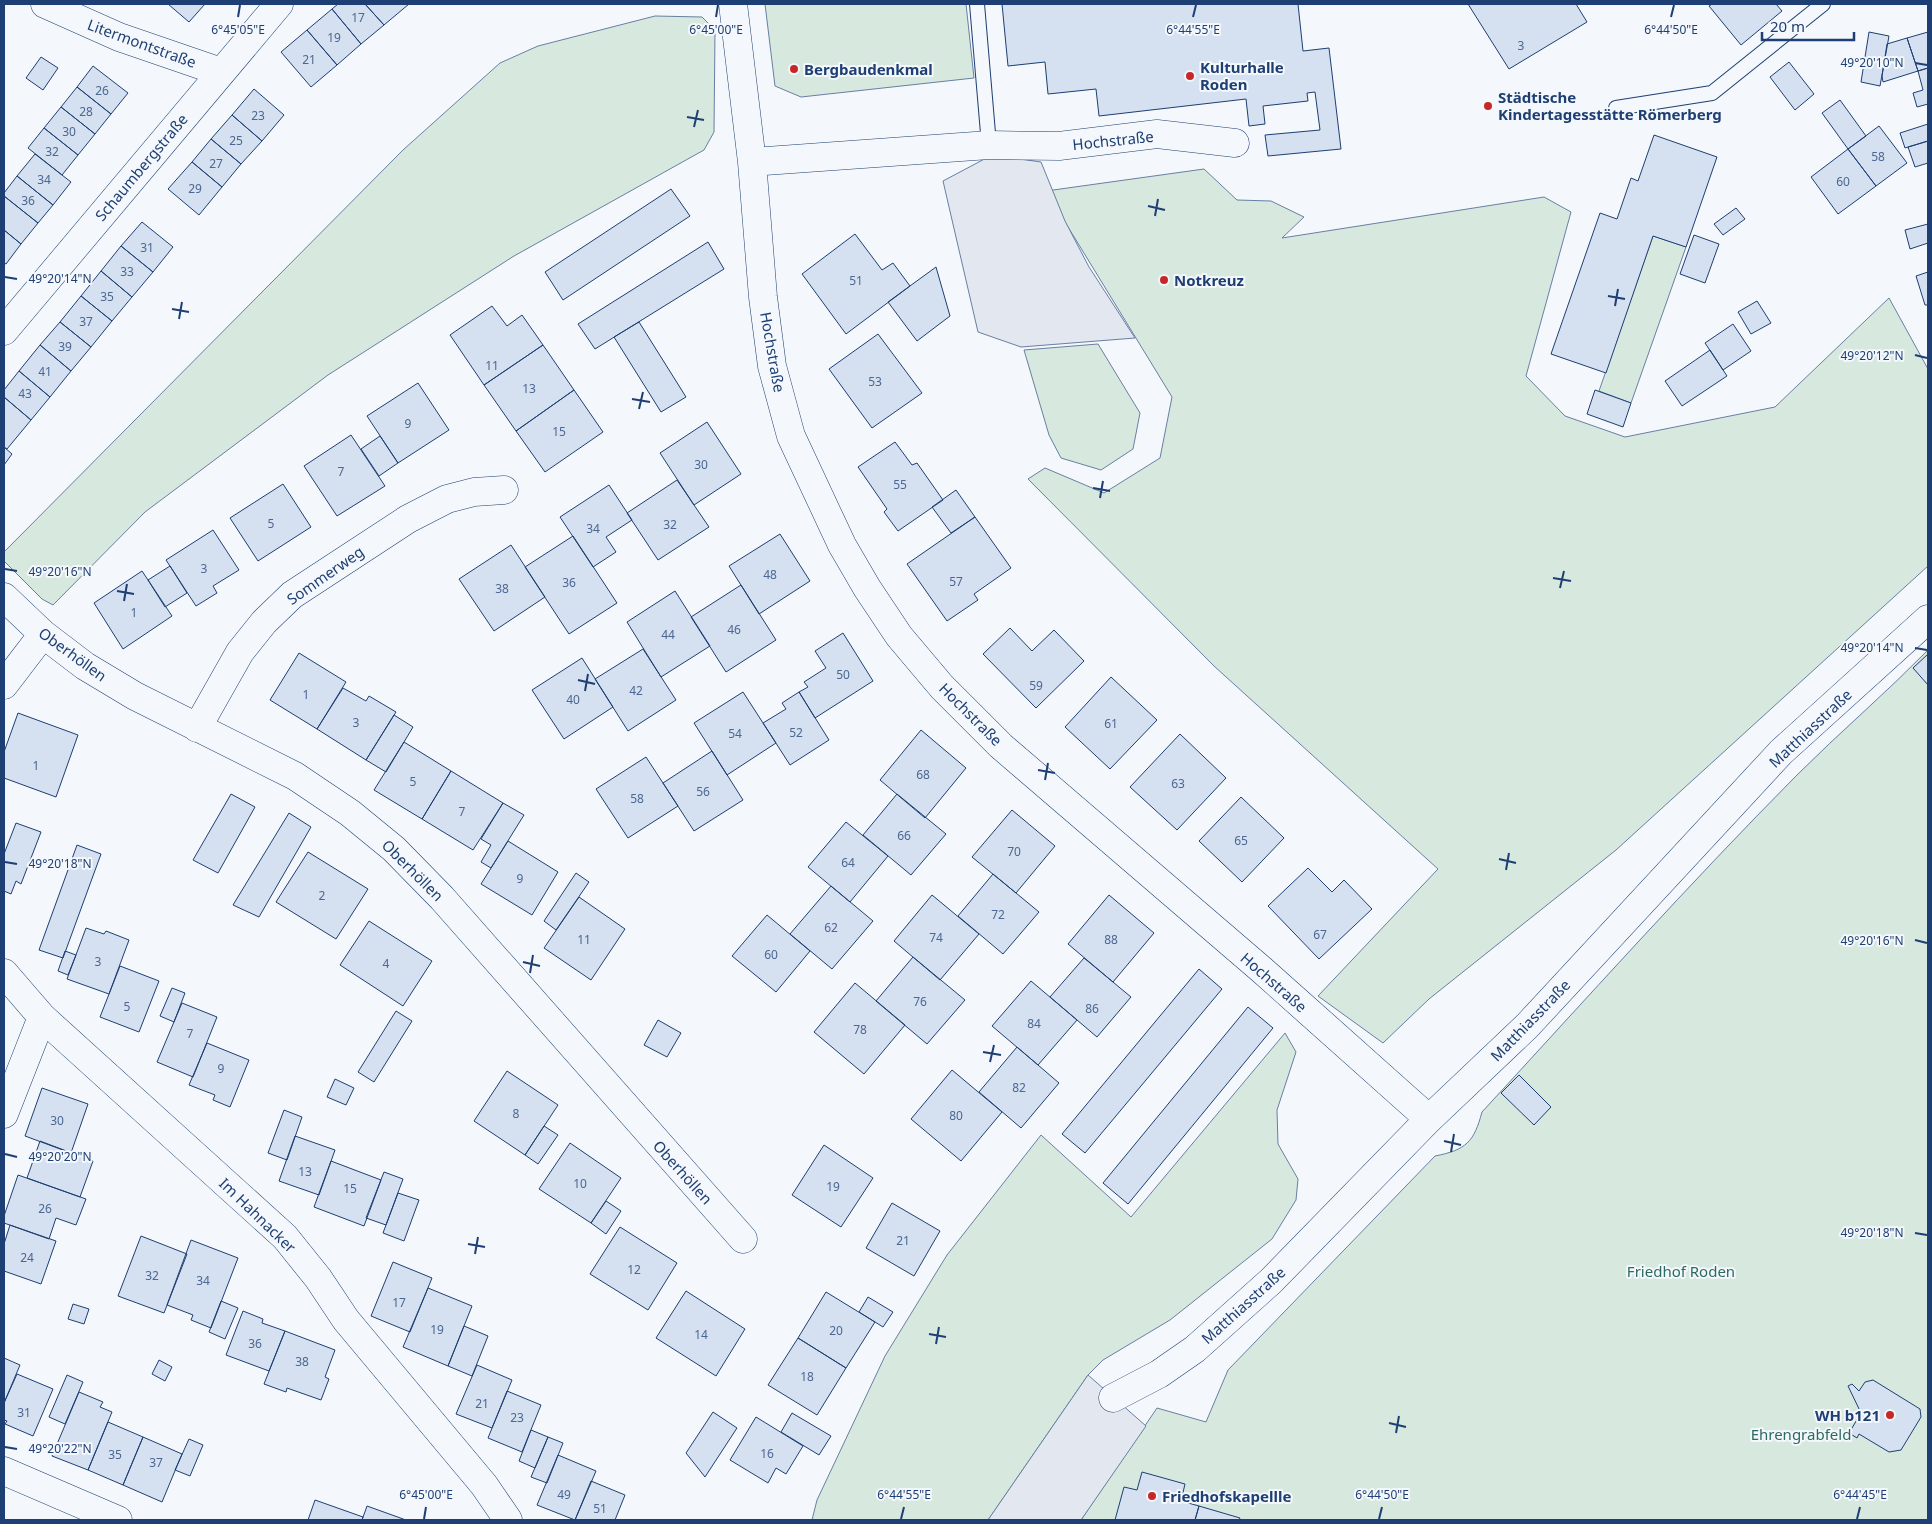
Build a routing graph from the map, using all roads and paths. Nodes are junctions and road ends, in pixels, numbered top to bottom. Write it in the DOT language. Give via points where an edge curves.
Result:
graph roads {
  1 [pos="279,4"];
  2 [pos="733,4"];
  3 [pos="977,4"];
  4 [pos="1823,4"];
  5 [pos="58,7"];
  6 [pos="221,72"];
  7 [pos="1616,108"];
  8 [pos="1235,143"];
  9 [pos="989,145"];
  10 [pos="752,162"];
  11 [pos="4,332"];
  12 [pos="504,490"];
  13 [pos="4,597"];
  14 [pos="1928,619"];
  15 [pos="44,634"];
  16 [pos="4,684"];
  17 [pos="197,728"];
  18 [pos="4,973"];
  19 [pos="42,1017"];
  20 [pos="4,1114"];
  21 [pos="1429,1119"];
  22 [pos="743,1239"];
  23 [pos="1113,1398"];
  24 [pos="4,1471"];
  25 [pos="118,1520"];
  26 [pos="508,1520"];
  1 -- 6 [label="street, Schaumbergstraße"];
  2 -- 10 [label="street, Hochstraße"];
  3 -- 9 [label="lane"];
  4 -- 7 [label="lane" via="1712,93"];
  5 -- 6 [label="street, Litermontstraße" via="153,50"];
  6 -- 11 [label="street, Schaumbergstraße"];
  8 -- 9 [label="street, Hochstraße" via="1157,134 1059,146"];
  9 -- 10 [label="street, Hochstraße"];
  10 -- 21 [label="street, Hochstraße" via="772,366 791,436 842,545 900,636 942,687 1001,746 1262,970"];
  12 -- 17 [label="street, Sommerweg" via="474,492 447,499 408,519 292,595 240,652"];
  13 -- 15 [label="street, Oberhöllen"];
  14 -- 21 [label="street, Matthiasstraße" via="1781,752 1526,1026"];
  15 -- 16 [label="street"];
  15 -- 17 [label="street, Oberhöllen" via="102,676"];
  17 -- 22 [label="street, Oberhöllen" via="295,776 350,813 394,849 442,898"];
  18 -- 19 [label="street, Im Hahnacker"];
  19 -- 20 [label="street"];
  19 -- 26 [label="street, Im Hahnacker" via="285,1237 346,1320 484,1485"];
  21 -- 23 [label="street, Matthiasstraße" via="1272,1281 1202,1343 1159,1374"];
  24 -- 25 [label="street"];
}
